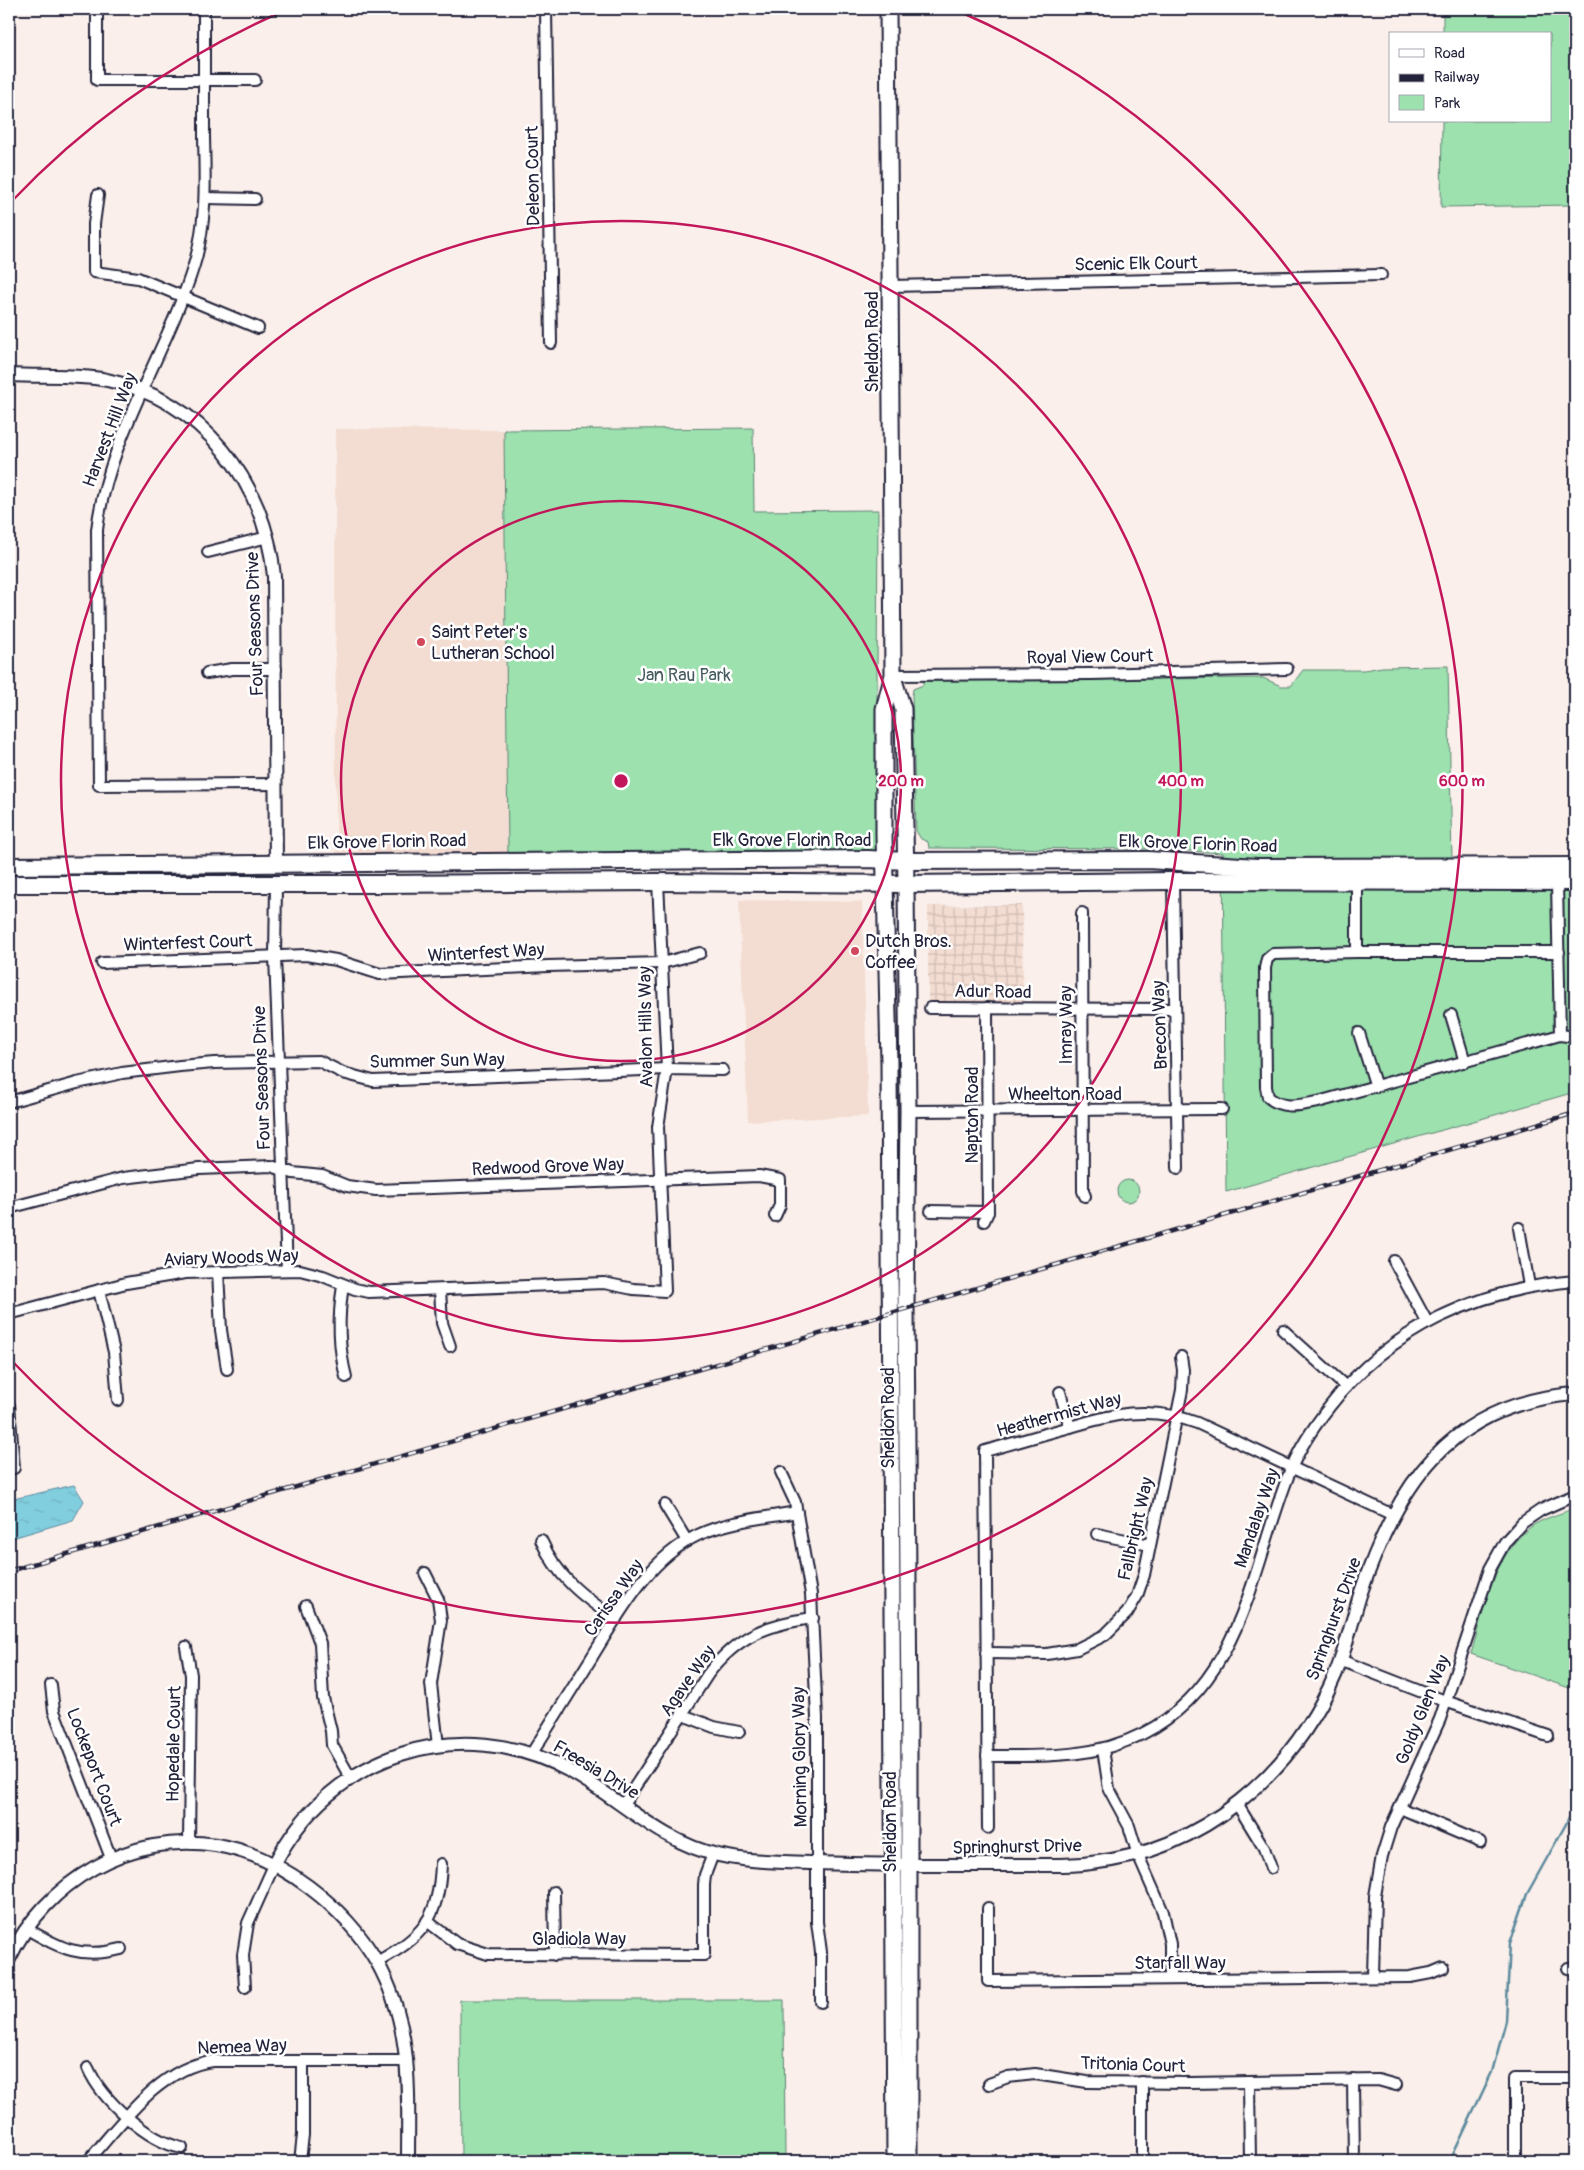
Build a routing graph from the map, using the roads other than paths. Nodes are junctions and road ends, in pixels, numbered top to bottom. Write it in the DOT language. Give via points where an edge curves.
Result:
graph roads {
  1 [pos="97,9"];
  2 [pos="204,9"];
  3 [pos="546,9"];
  4 [pos="888,9"];
  5 [pos="204,80"];
  6 [pos="255,80"];
  7 [pos="98,195"];
  8 [pos="205,198"];
  9 [pos="256,198"];
  10 [pos="1381,275"];
  11 [pos="891,286"];
  12 [pos="182,296"];
  13 [pos="258,328"];
  14 [pos="552,343"];
  15 [pos="9,375"];
  16 [pos="142,391"];
  17 [pos="268,537"];
  18 [pos="208,552"];
  19 [pos="276,669"];
  20 [pos="1287,669"];
  21 [pos="207,673"];
  22 [pos="893,675"];
  23 [pos="276,784"];
  24 [pos="885,860"];
  25 [pos="906,861"];
  26 [pos="310,862"];
  27 [pos="1198,863"];
  28 [pos="276,865"];
  29 [pos="9,866"];
  30 [pos="1553,866"];
  31 [pos="1575,866"];
  32 [pos="1173,880"];
  33 [pos="658,882"];
  34 [pos="1357,882"];
  35 [pos="1515,882"];
  36 [pos="1558,882"];
  37 [pos="1575,882"];
  38 [pos="9,884"];
  39 [pos="156,884"];
  40 [pos="885,884"];
  41 [pos="906,884"];
  42 [pos="276,885"];
  43 [pos="1082,913"];
  44 [pos="1357,952"];
  45 [pos="1558,952"];
  46 [pos="700,953"];
  47 [pos="275,956"];
  48 [pos="102,963"];
  49 [pos="662,963"];
  50 [pos="930,1008"];
  51 [pos="987,1008"];
  52 [pos="1082,1009"];
  53 [pos="1175,1010"];
  54 [pos="1451,1016"];
  55 [pos="1358,1033"];
  56 [pos="1560,1035"];
  57 [pos="1575,1036"];
  58 [pos="279,1061"];
  59 [pos="1465,1062"];
  60 [pos="889,1063"];
  61 [pos="666,1069"];
  62 [pos="723,1070"];
  63 [pos="1376,1087"];
  64 [pos="9,1102"];
  65 [pos="1222,1109"];
  66 [pos="1083,1110"];
  67 [pos="1178,1110"];
  68 [pos="908,1111"];
  69 [pos="988,1111"];
  70 [pos="907,1146"];
  71 [pos="1178,1168"];
  72 [pos="283,1170"];
  73 [pos="660,1178"];
  74 [pos="1085,1196"];
  75 [pos="9,1208"];
  76 [pos="931,1211"];
  77 [pos="775,1216"];
  78 [pos="1519,1228"];
  79 [pos="1394,1261"];
  80 [pos="287,1270"];
  81 [pos="218,1272"];
  82 [pos="1575,1281"];
  83 [pos="344,1286"];
  84 [pos="1529,1286"];
  85 [pos="100,1290"];
  86 [pos="440,1290"];
  87 [pos="665,1291"];
  88 [pos="9,1314"];
  89 [pos="1427,1322"];
  90 [pos="1283,1330"];
  91 [pos="450,1346"];
  92 [pos="1181,1357"];
  93 [pos="228,1368"];
  94 [pos="346,1377"];
  95 [pos="1346,1387"];
  96 [pos="1060,1392"];
  97 [pos="1575,1394"];
  98 [pos="118,1400"];
  99 [pos="9,1405"];
  100 [pos="1177,1416"];
  101 [pos="1070,1427"];
  102 [pos="1292,1467"];
  103 [pos="14,1468"];
  104 [pos="781,1472"];
  105 [pos="1575,1495"];
  106 [pos="665,1505"];
  107 [pos="797,1512"];
  108 [pos="1393,1515"];
  109 [pos="1097,1534"];
  110 [pos="542,1540"];
  111 [pos="687,1541"];
  112 [pos="1150,1545"];
  113 [pos="425,1573"];
  114 [pos="306,1606"];
  115 [pos="813,1618"];
  116 [pos="616,1619"];
  117 [pos="186,1647"];
  118 [pos="986,1653"];
  119 [pos="1340,1660"];
  120 [pos="51,1685"];
  121 [pos="1446,1701"];
  122 [pos="683,1715"];
  123 [pos="738,1732"];
  124 [pos="1548,1736"];
  125 [pos="438,1746"];
  126 [pos="1103,1750"];
  127 [pos="532,1753"];
  128 [pos="987,1756"];
  129 [pos="350,1777"];
  130 [pos="1237,1804"];
  131 [pos="623,1806"];
  132 [pos="1400,1808"];
  133 [pos="988,1828"];
  134 [pos="189,1842"];
  135 [pos="1480,1842"];
  136 [pos="713,1854"];
  137 [pos="1138,1854"];
  138 [pos="111,1858"];
  139 [pos="818,1863"];
  140 [pos="441,1864"];
  141 [pos="274,1865"];
  142 [pos="902,1865"];
  143 [pos="1271,1868"];
  144 [pos="554,1892"];
  145 [pos="988,1908"];
  146 [pos="427,1921"];
  147 [pos="27,1929"];
  148 [pos="121,1950"];
  149 [pos="555,1955"];
  150 [pos="9,1959"];
  151 [pos="377,1962"];
  152 [pos="1444,1968"];
  153 [pos="1373,1977"];
  154 [pos="1170,1979"];
  155 [pos="245,1986"];
  156 [pos="820,2002"];
  157 [pos="303,2061"];
  158 [pos="407,2061"];
  159 [pos="88,2068"];
  160 [pos="1575,2078"];
  161 [pos="1353,2080"];
  162 [pos="1142,2082"];
  163 [pos="1249,2082"];
  164 [pos="989,2084"];
  165 [pos="1396,2085"];
  166 [pos="128,2117"];
  167 [pos="182,2148"];
  168 [pos="88,2161"];
  169 [pos="300,2161"];
  170 [pos="408,2161"];
  171 [pos="895,2161"];
  172 [pos="909,2161"];
  173 [pos="1142,2161"];
  174 [pos="1250,2161"];
  175 [pos="1354,2161"];
  176 [pos="1515,2161"];
  1 -- 5 [label="street" via="97,80"];
  2 -- 5 [label="street, Harvest Hill Way"];
  3 -- 14 [label="street, Deleon Court"];
  4 -- 11 [label="main road, Sheldon Road"];
  5 -- 6 [label="street"];
  5 -- 8 [label="street, Harvest Hill Way"];
  7 -- 12 [label="street" via="94,216 94,272 138,278"];
  8 -- 9 [label="street"];
  8 -- 12 [label="street, Harvest Hill Way" via="199,245"];
  10 -- 11 [label="street, Scenic Elk Court"];
  11 -- 22 [label="main road, Sheldon Road"];
  12 -- 13 [label="street"];
  12 -- 16 [label="street, Harvest Hill Way"];
  15 -- 16 [label="street, Four Seasons Drive" via="82,376"];
  16 -- 17 [label="street, Four Seasons Drive" via="194,422 224,450 256,501"];
  16 -- 23 [label="street, Harvest Hill Way" via="109,472 99,510 98,785"];
  17 -- 18 [label="street"];
  17 -- 19 [label="street, Four Seasons Drive" via="274,576"];
  19 -- 21 [label="street" via="232,669"];
  19 -- 23 [label="street, Four Seasons Drive"];
  20 -- 22 [label="street, Royal View Court"];
  22 -- 24 [label="main road, Sheldon Road" via="884,709"];
  22 -- 25 [label="main road, Sheldon Road" via="903,709"];
  23 -- 28 [label="street, Four Seasons Drive"];
  24 -- 25 [label="main road, Elk Grove Florin Road"];
  24 -- 26 [label="main road, Elk Grove Florin Road"];
  24 -- 40 [label="main road, Sheldon Road"];
  25 -- 27 [label="main road, Elk Grove Florin Road" via="1148,860"];
  25 -- 41 [label="main road, Sheldon Road"];
  26 -- 28 [label="main road, Elk Grove Florin Road"];
  26 -- 42 [label="main road" via="300,872 280,877"];
  27 -- 30 [label="main road, Elk Grove Florin Road" via="1257,867"];
  27 -- 32 [label="main road" via="1189,871 1179,871"];
  28 -- 29 [label="main road, Elk Grove Florin Road"];
  28 -- 39 [label="main road" via="269,872 177,873"];
  30 -- 31 [label="main road, Elk Grove Florin Road"];
  30 -- 35 [label="main road" via="1542,874"];
  32 -- 34 [label="main road, Elk Grove Florin Road"];
  32 -- 41 [label="main road, Elk Grove Florin Road"];
  32 -- 53 [label="street, Brecon Way"];
  33 -- 40 [label="main road, Elk Grove Florin Road"];
  33 -- 42 [label="main road, Elk Grove Florin Road"];
  33 -- 49 [label="street, Avalon Hills Way"];
  34 -- 35 [label="main road, Elk Grove Florin Road"];
  34 -- 44 [label="street"];
  35 -- 36 [label="main road, Elk Grove Florin Road"];
  36 -- 37 [label="main road, Elk Grove Florin Road"];
  36 -- 45 [label="street"];
  38 -- 39 [label="main road, Elk Grove Florin Road"];
  39 -- 42 [label="main road, Elk Grove Florin Road"];
  40 -- 41 [label="main road, Elk Grove Florin Road"];
  40 -- 60 [label="main road, Sheldon Road"];
  41 -- 68 [label="main road, Sheldon Road"];
  42 -- 47 [label="street, Four Seasons Drive"];
  43 -- 52 [label="street, Imray Way"];
  44 -- 45 [label="street"];
  44 -- 63 [label="street" via="1279,953 1267,959 1266,1087 1268,1097 1276,1104 1286,1106 1318,1102"];
  45 -- 56 [label="street"];
  46 -- 49 [label="street, Winterfest Way"];
  47 -- 48 [label="street, Winterfest Court"];
  47 -- 49 [label="street, Winterfest Way" via="306,955 336,960 380,974"];
  47 -- 58 [label="street, Four Seasons Drive"];
  49 -- 61 [label="street, Avalon Hills Way"];
  50 -- 51 [label="street, Adur Road"];
  51 -- 52 [label="street, Adur Road"];
  51 -- 69 [label="street, Napton Road"];
  52 -- 53 [label="street, Adur Road"];
  52 -- 66 [label="street, Imray Way"];
  53 -- 67 [label="street, Brecon Way"];
  54 -- 59 [label="street"];
  55 -- 63 [label="street"];
  56 -- 57 [label="street"];
  56 -- 59 [label="street"];
  58 -- 61 [label="street, Summer Sun Way" via="319,1061 342,1073 373,1081"];
  58 -- 64 [label="street, Summer Sun Way" via="180,1066 122,1073"];
  58 -- 72 [label="street, Four Seasons Drive"];
  59 -- 63 [label="street"];
  60 -- 70 [label="main road" via="895,1074 897,1116"];
  60 -- 142 [label="main road, Sheldon Road"];
  61 -- 62 [label="street, Summer Sun Way"];
  61 -- 73 [label="street, Avalon Hills Way" via="658,1127"];
  65 -- 67 [label="street, Wheelton Road"];
  66 -- 67 [label="street, Wheelton Road"];
  66 -- 69 [label="street, Wheelton Road"];
  66 -- 74 [label="street, Imray Way"];
  67 -- 71 [label="street, Brecon Way"];
  68 -- 69 [label="street, Wheelton Road"];
  68 -- 70 [label="main road, Sheldon Road"];
  69 -- 76 [label="street, Napton Road" via="986,1216"];
  70 -- 142 [label="main road, Sheldon Road"];
  72 -- 73 [label="street, Redwood Grove Way" via="376,1190"];
  72 -- 75 [label="street, Redwood Grove Way" via="272,1166 161,1172 94,1185"];
  72 -- 80 [label="street, Four Seasons Drive"];
  73 -- 77 [label="street, Redwood Grove Way" via="759,1176 780,1180 780,1205"];
  73 -- 87 [label="street, Avalon Hills Way"];
  78 -- 84 [label="street"];
  79 -- 89 [label="street"];
  80 -- 81 [label="street, Aviary Woods Way"];
  80 -- 83 [label="street, Aviary Woods Way" via="312,1272"];
  81 -- 85 [label="street, Aviary Woods Way" via="155,1277"];
  81 -- 93 [label="street" via="221,1330"];
  82 -- 84 [label="street, Mandalay Way"];
  83 -- 86 [label="street, Aviary Woods Way" via="369,1292"];
  83 -- 94 [label="street" via="339,1313 340,1347"];
  84 -- 89 [label="street, Mandalay Way" via="1472,1302"];
  85 -- 88 [label="street, Aviary Woods Way"];
  85 -- 98 [label="street" via="114,1352"];
  86 -- 87 [label="street, Aviary Woods Way" via="604,1284"];
  86 -- 91 [label="street" via="442,1323"];
  89 -- 95 [label="street, Mandalay Way" via="1379,1355"];
  90 -- 95 [label="street"];
  92 -- 100 [label="street, Fallbright Way" via="1183,1380"];
  95 -- 102 [label="street, Mandalay Way" via="1321,1417"];
  96 -- 101 [label="street"];
  97 -- 108 [label="street, Springhurst Drive" via="1546,1396 1524,1402 1473,1425 1430,1460"];
  99 -- 103 [label="street"];
  100 -- 101 [label="street, Heathermist Way" via="1127,1412"];
  100 -- 102 [label="street, Heathermist Way"];
  100 -- 112 [label="street, Fallbright Way"];
  101 -- 118 [label="street, Heathermist Way" via="985,1451"];
  102 -- 108 [label="street, Heathermist Way"];
  102 -- 126 [label="street, Mandalay Way" via="1239,1621 1226,1653 1211,1676 1168,1719 1141,1735"];
  104 -- 107 [label="street, Morning Glory Way"];
  105 -- 121 [label="street, Goldy Glen Way" via="1541,1510 1522,1523 1505,1542 1490,1569"];
  106 -- 111 [label="street"];
  107 -- 111 [label="street, Carissa Way" via="717,1528"];
  107 -- 115 [label="street, Morning Glory Way"];
  108 -- 119 [label="street, Springhurst Drive" via="1371,1564"];
  109 -- 112 [label="street"];
  110 -- 116 [label="street" via="564,1578 580,1594"];
  111 -- 116 [label="street, Carissa Way" via="654,1567"];
  112 -- 118 [label="street, Fallbright Way" via="1137,1596 1120,1622 1105,1635 1067,1652"];
  113 -- 125 [label="street" via="438,1599 442,1620 431,1684"];
  114 -- 129 [label="street" via="320,1643 323,1698 332,1745"];
  115 -- 122 [label="street, Agave Way" via="770,1626 740,1642 715,1664"];
  115 -- 139 [label="street, Morning Glory Way"];
  116 -- 127 [label="street, Carissa Way"];
  117 -- 134 [label="street, Hopedale Court" via="191,1675"];
  118 -- 128 [label="street, Heathermist Way"];
  119 -- 121 [label="street"];
  119 -- 130 [label="street, Springhurst Drive" via="1303,1733 1275,1769"];
  120 -- 138 [label="street, Lockeport Court" via="54,1711"];
  121 -- 124 [label="street"];
  121 -- 132 [label="street, Goldy Glen Way"];
  122 -- 123 [label="street" via="719,1729"];
  122 -- 131 [label="street, Agave Way"];
  125 -- 127 [label="street, Freesia Drive" via="481,1744"];
  125 -- 129 [label="street, Freesia Drive" via="391,1757"];
  126 -- 128 [label="street, Mandalay Way" via="1062,1756"];
  126 -- 137 [label="street" via="1109,1789 1129,1826"];
  127 -- 131 [label="street, Freesia Drive" via="575,1773"];
  128 -- 133 [label="street, Heathermist Way"];
  129 -- 141 [label="street, Freesia Drive" via="308,1813"];
  130 -- 137 [label="street, Springhurst Drive" via="1186,1836"];
  130 -- 143 [label="street" via="1264,1848"];
  131 -- 136 [label="street, Freesia Drive" via="677,1840"];
  132 -- 135 [label="street"];
  132 -- 153 [label="street, Goldy Glen Way" via="1382,1856 1374,1896"];
  134 -- 138 [label="street" via="146,1847"];
  134 -- 141 [label="street" via="229,1847"];
  136 -- 139 [label="street, Freesia Drive" via="765,1862"];
  136 -- 149 [label="street, Gladiola Way" via="704,1885 704,1955"];
  137 -- 142 [label="street, Springhurst Drive" via="1071,1865"];
  137 -- 154 [label="street" via="1163,1912 1170,1944"];
  138 -- 147 [label="street" via="82,1874 50,1899"];
  139 -- 142 [label="street, Freesia Drive"];
  139 -- 156 [label="street, Morning Glory Way"];
  140 -- 146 [label="street" via="438,1895"];
  141 -- 151 [label="street" via="306,1883 324,1898"];
  141 -- 155 [label="street" via="248,1923 243,1955"];
  142 -- 171 [label="main road, Sheldon Road"];
  142 -- 172 [label="main road, Sheldon Road"];
  144 -- 149 [label="street"];
  145 -- 154 [label="street, Starfall Way" via="988,1980"];
  146 -- 149 [label="street, Gladiola Way" via="457,1944 477,1952"];
  146 -- 151 [label="street" via="405,1946"];
  147 -- 148 [label="street" via="74,1952 94,1954"];
  147 -- 150 [label="street"];
  151 -- 158 [label="street" via="396,2005"];
  152 -- 153 [label="street, Starfall Way" via="1420,1976"];
  153 -- 154 [label="street, Starfall Way"];
  157 -- 158 [label="street, Nemea Way"];
  157 -- 166 [label="street, Nemea Way" via="212,2061 191,2065 164,2080"];
  157 -- 169 [label="street"];
  158 -- 170 [label="street"];
  159 -- 166 [label="street" via="100,2089"];
  160 -- 176 [label="street" via="1515,2078"];
  161 -- 163 [label="street, Tritonia Court"];
  161 -- 165 [label="street, Tritonia Court" via="1378,2080"];
  161 -- 175 [label="street"];
  162 -- 163 [label="street, Tritonia Court"];
  162 -- 164 [label="street, Tritonia Court" via="1087,2082 1035,2074 1008,2077"];
  162 -- 173 [label="street"];
  163 -- 174 [label="street"];
  166 -- 167 [label="street" via="160,2141"];
  166 -- 168 [label="street, Nemea Way"];
}
